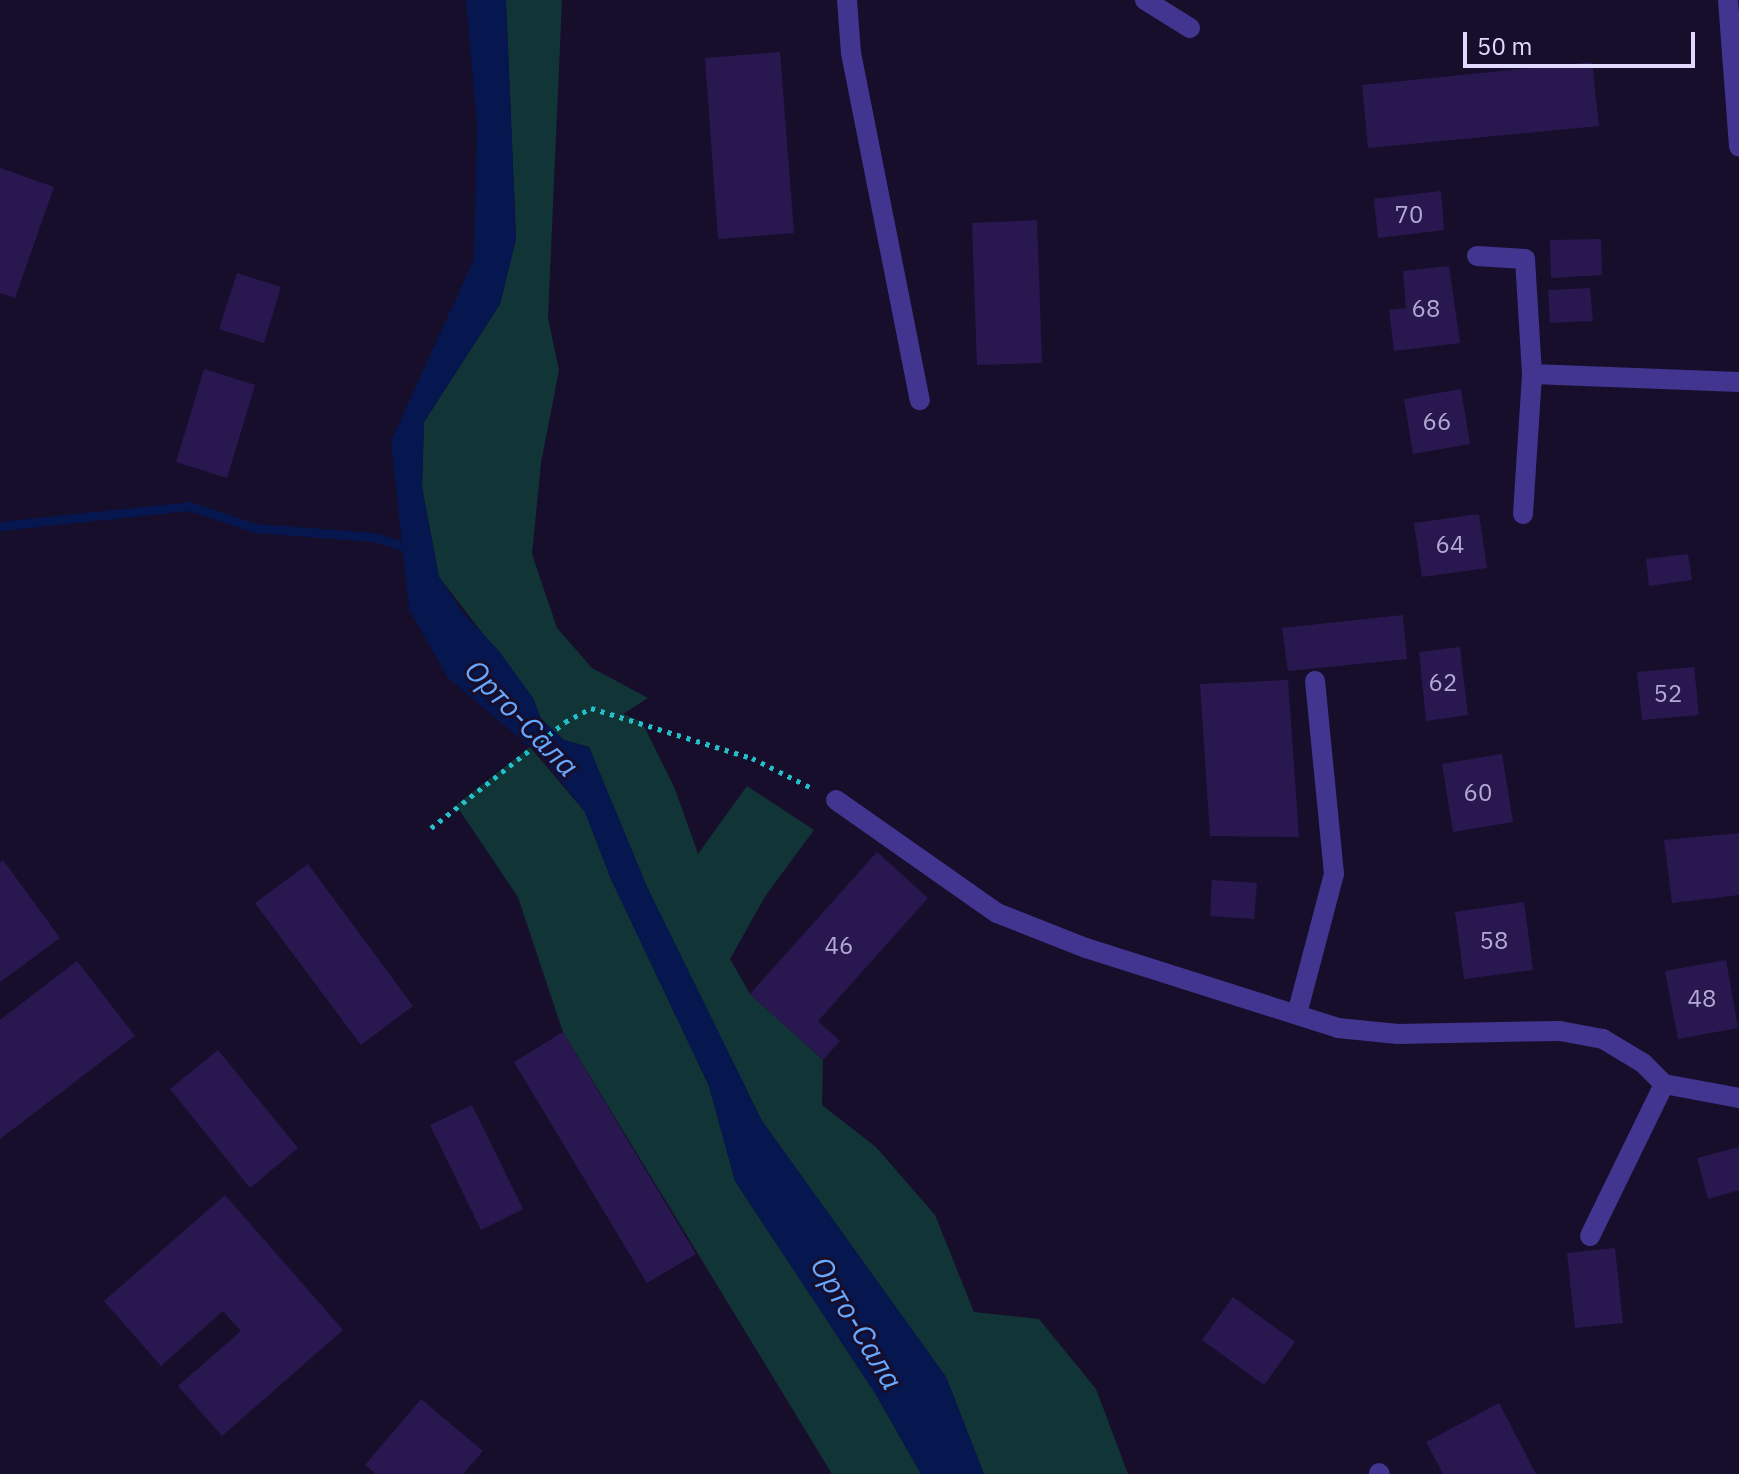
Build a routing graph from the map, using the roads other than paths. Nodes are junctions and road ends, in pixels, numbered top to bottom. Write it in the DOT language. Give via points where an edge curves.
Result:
graph roads {
  1 [pos="847,0"];
  2 [pos="1145,0"];
  3 [pos="1728,0"];
  4 [pos="1190,28"];
  5 [pos="1739,147"];
  6 [pos="1477,256"];
  7 [pos="1532,374"];
  8 [pos="1739,382"];
  9 [pos="920,400"];
  10 [pos="1523,514"];
  11 [pos="1315,681"];
  12 [pos="836,800"];
  13 [pos="1297,1014"];
  14 [pos="1664,1084"];
  15 [pos="1739,1098"];
  16 [pos="1590,1236"];
  1 -- 9 [label="street" via="851,53"];
  2 -- 4 [label="street"];
  3 -- 5 [label="street"];
  6 -- 7 [label="street" via="1525,259"];
  7 -- 8 [label="street"];
  7 -- 10 [label="street"];
  11 -- 13 [label="street" via="1334,874"];
  12 -- 13 [label="street" via="997,913 1184,981"];
  13 -- 14 [label="street" via="1338,1028 1398,1034 1560,1031 1603,1039 1643,1063"];
  14 -- 15 [label="street"];
  14 -- 16 [label="street"];
}
